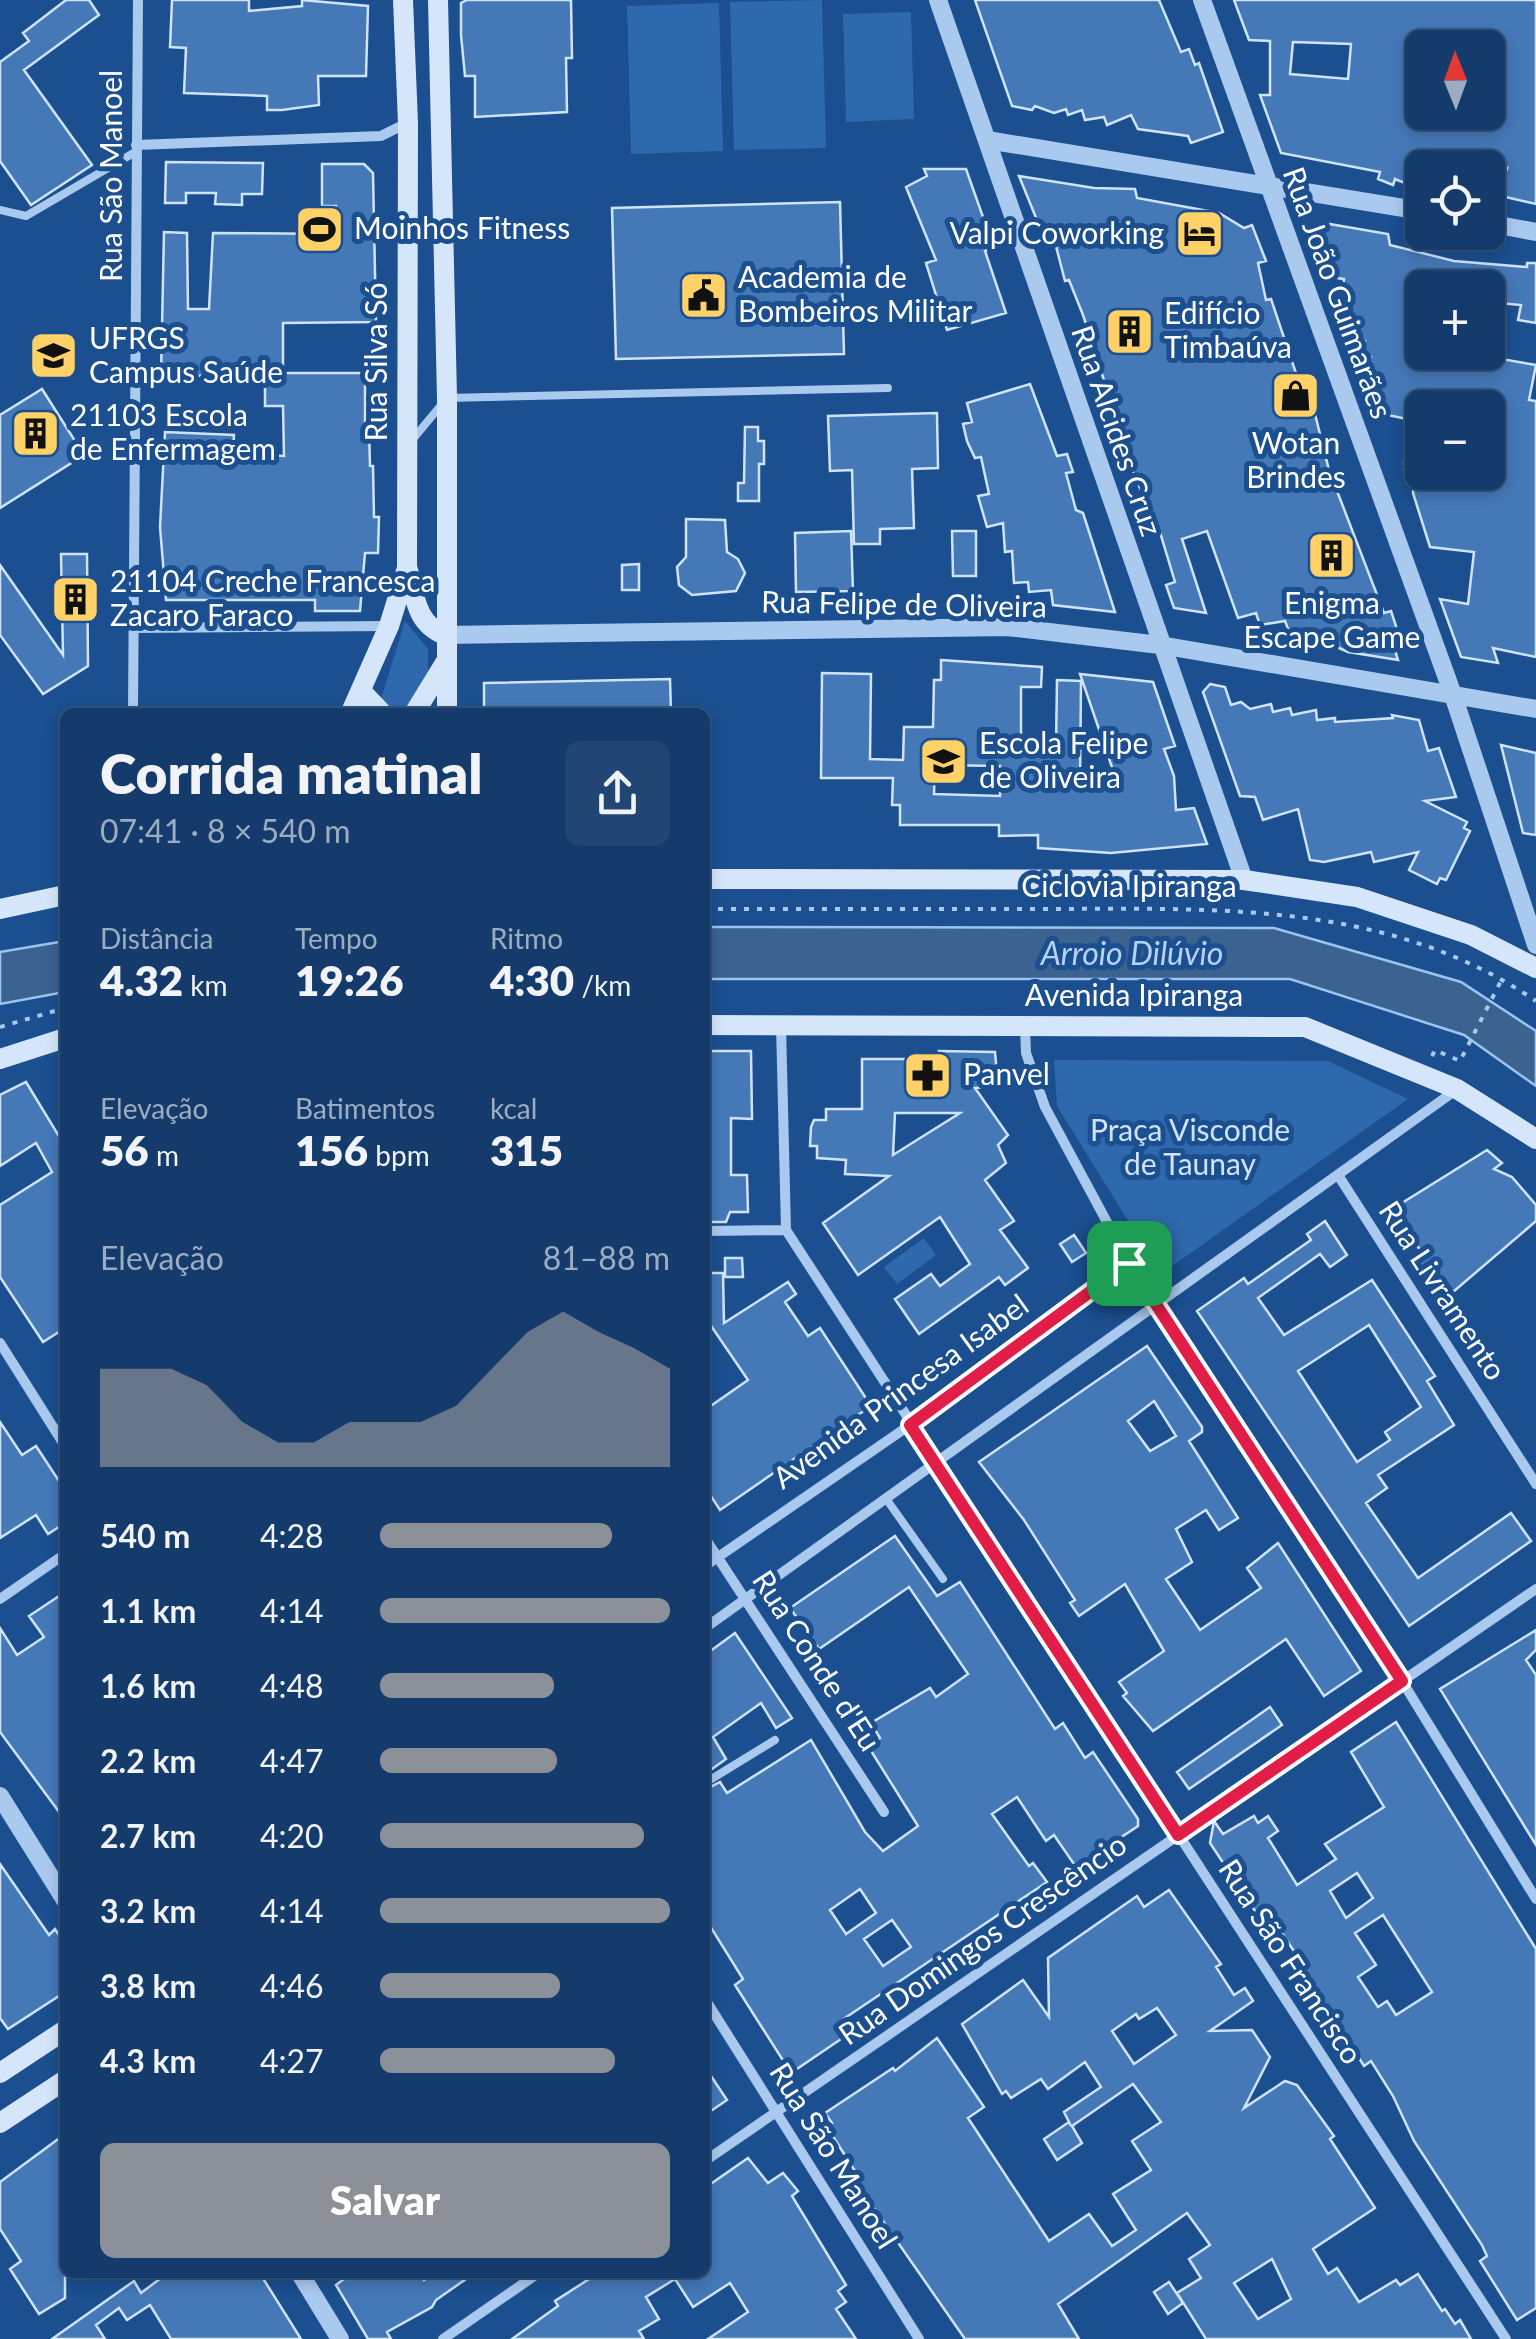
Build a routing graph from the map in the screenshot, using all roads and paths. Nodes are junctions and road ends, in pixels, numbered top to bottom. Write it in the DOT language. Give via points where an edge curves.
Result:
graph roads {
  1 [pos="138,0"];
  2 [pos="404,0"];
  3 [pos="438,0"];
  4 [pos="938,0"];
  5 [pos="1202,0"];
  6 [pos="408,123"];
  7 [pos="986,140"];
  8 [pos="136,148"];
  9 [pos="1267,183"];
  10 [pos="1405,208"];
  11 [pos="0,210"];
  12 [pos="1505,226"];
  13 [pos="1536,232"];
  14 [pos="888,388"];
  15 [pos="446,398"];
  16 [pos="406,448"];
  17 [pos="407,568"];
  18 [pos="388,626"];
  19 [pos="134,628"];
  20 [pos="445,635"];
  21 [pos="1160,645"];
  22 [pos="446,662"];
  23 [pos="361,690"];
  24 [pos="1452,692"];
  25 [pos="134,708"];
  26 [pos="352,708"];
  27 [pos="377,708"];
  28 [pos="417,708"];
  29 [pos="447,708"];
  30 [pos="1536,709"];
  31 [pos="710,879"];
  32 [pos="1244,880"];
  33 [pos="60,897"];
  34 [pos="0,909"];
  35 [pos="710,909"];
  36 [pos="1536,946"];
  37 [pos="1536,968"];
  38 [pos="1502,978"];
  39 [pos="1536,1001"];
  40 [pos="60,1010"];
  41 [pos="710,1026"];
  42 [pos="781,1026"];
  43 [pos="1025,1026"];
  44 [pos="0,1028"];
  45 [pos="60,1040"];
  46 [pos="0,1059"];
  47 [pos="1460,1061"];
  48 [pos="1457,1089"];
  49 [pos="1536,1139"];
  50 [pos="1338,1175"];
  51 [pos="786,1230"];
  52 [pos="710,1231"];
  53 [pos="1129,1263"];
  54 [pos="1158,1304"];
  55 [pos="0,1343"];
  56 [pos="910,1425"];
  57 [pos="60,1438"];
  58 [pos="936,1466"];
  59 [pos="1536,1484"];
  60 [pos="888,1500"];
  61 [pos="710,1545"];
  62 [pos="60,1557"];
  63 [pos="718,1557"];
  64 [pos="710,1563"];
  65 [pos="943,1578"];
  66 [pos="1536,1589"];
  67 [pos="0,1599"];
  68 [pos="746,1600"];
  69 [pos="710,1625"];
  70 [pos="1402,1681"];
  71 [pos="775,1740"];
  72 [pos="710,1780"];
  73 [pos="0,1796"];
  74 [pos="884,1812"];
  75 [pos="1178,1835"];
  76 [pos="60,1892"];
  77 [pos="1536,1899"];
  78 [pos="710,2007"];
  79 [pos="60,2033"];
  80 [pos="0,2074"];
  81 [pos="60,2083"];
  82 [pos="775,2114"];
  83 [pos="0,2123"];
  84 [pos="710,2158"];
  85 [pos="303,2278"];
  86 [pos="531,2278"];
  87 [pos="340,2339"];
  88 [pos="443,2339"];
  89 [pos="919,2339"];
  90 [pos="1506,2339"];
  1 -- 8 [label="street, Rua São Manoel"];
  2 -- 6 [label="main road, Rua Silva Só"];
  3 -- 15 [label="main road"];
  4 -- 7 [label="street, Rua Alcides Cruz"];
  5 -- 9 [label="street, Rua João Guimarães"];
  6 -- 8 [label="street" via="380,136"];
  6 -- 16 [label="main road, Rua Silva Só"];
  7 -- 9 [label="street"];
  7 -- 21 [label="street, Rua Alcides Cruz"];
  8 -- 11 [label="lane" via="26,216"];
  8 -- 19 [label="street, Rua São Manoel"];
  9 -- 10 [label="street"];
  9 -- 24 [label="street, Rua João Guimarães"];
  12 -- 13 [label="street"];
  14 -- 15 [label="lane"];
  15 -- 16 [label="lane"];
  15 -- 20 [label="main road"];
  16 -- 17 [label="main road, Rua Silva Só"];
  17 -- 18 [label="main road, Rua Silva Só"];
  17 -- 20 [label="main road" via="419,615"];
  18 -- 19 [label="street"];
  18 -- 23 [label="main road, Rua Silva Só"];
  19 -- 25 [label="street, Rua São Manoel"];
  20 -- 21 [label="street, Rua Felipe de Oliveira" via="1007,628"];
  20 -- 22 [label="main road"];
  21 -- 24 [label="street, Rua Felipe de Oliveira"];
  21 -- 32 [label="street, Rua Alcides Cruz"];
  22 -- 28 [label="main road"];
  22 -- 29 [label="main road"];
  23 -- 26 [label="main road, Rua Silva Só"];
  23 -- 27 [label="main road"];
  24 -- 30 [label="street, Rua Felipe de Oliveira"];
  24 -- 36 [label="street, Rua João Guimarães"];
  31 -- 32 [label="main road"];
  32 -- 37 [label="main road" via="1357,897 1470,935"];
  33 -- 34 [label="main road"];
  35 -- 38 [label="path, Ciclovia Ipiranga" via="1247,909 1345,921"];
  38 -- 39 [label="path, Ciclovia Ipiranga"];
  38 -- 47 [label="path"];
  40 -- 44 [label="path"];
  41 -- 42 [label="main road, Avenida Ipiranga"];
  42 -- 43 [label="main road, Avenida Ipiranga"];
  42 -- 51 [label="street"];
  43 -- 48 [label="main road, Avenida Ipiranga" via="1305,1027"];
  43 -- 53 [label="street" via="1026,1054 1045,1107"];
  45 -- 46 [label="main road"];
  48 -- 49 [label="main road, Avenida Ipiranga"];
  48 -- 50 [label="street"];
  50 -- 54 [label="street"];
  50 -- 59 [label="street, Rua Livramento"];
  51 -- 52 [label="street"];
  51 -- 56 [label="street, Rua São Francisco"];
  53 -- 54 [label="street"];
  53 -- 56 [label="street, Avenida Princesa Isabel"];
  54 -- 58 [label="street"];
  54 -- 70 [label="street"];
  55 -- 57 [label="street"];
  56 -- 58 [label="street, Rua São Francisco"];
  56 -- 63 [label="street, Avenida Princesa Isabel"];
  58 -- 60 [label="street"];
  58 -- 75 [label="street, Rua São Francisco"];
  60 -- 65 [label="lane"];
  60 -- 68 [label="street"];
  61 -- 63 [label="street, Rua Conde d'Eu"];
  62 -- 67 [label="street"];
  63 -- 64 [label="street, Avenida Princesa Isabel"];
  63 -- 68 [label="street, Rua Conde d'Eu"];
  66 -- 70 [label="street, Rua Domingos Crescêncio"];
  68 -- 69 [label="street"];
  68 -- 74 [label="street, Rua Conde d'Eu"];
  70 -- 75 [label="street, Rua Domingos Crescêncio"];
  70 -- 77 [label="street"];
  71 -- 72 [label="lane"];
  73 -- 76 [label="street"];
  75 -- 82 [label="street, Rua Domingos Crescêncio"];
  75 -- 90 [label="street, Rua São Francisco"];
  78 -- 82 [label="street, Rua São Manoel"];
  79 -- 80 [label="main road"];
  81 -- 83 [label="main road"];
  82 -- 84 [label="street, Rua Domingos Crescêncio"];
  82 -- 89 [label="street, Rua São Manoel"];
  85 -- 87 [label="street"];
  86 -- 88 [label="street"];
}
